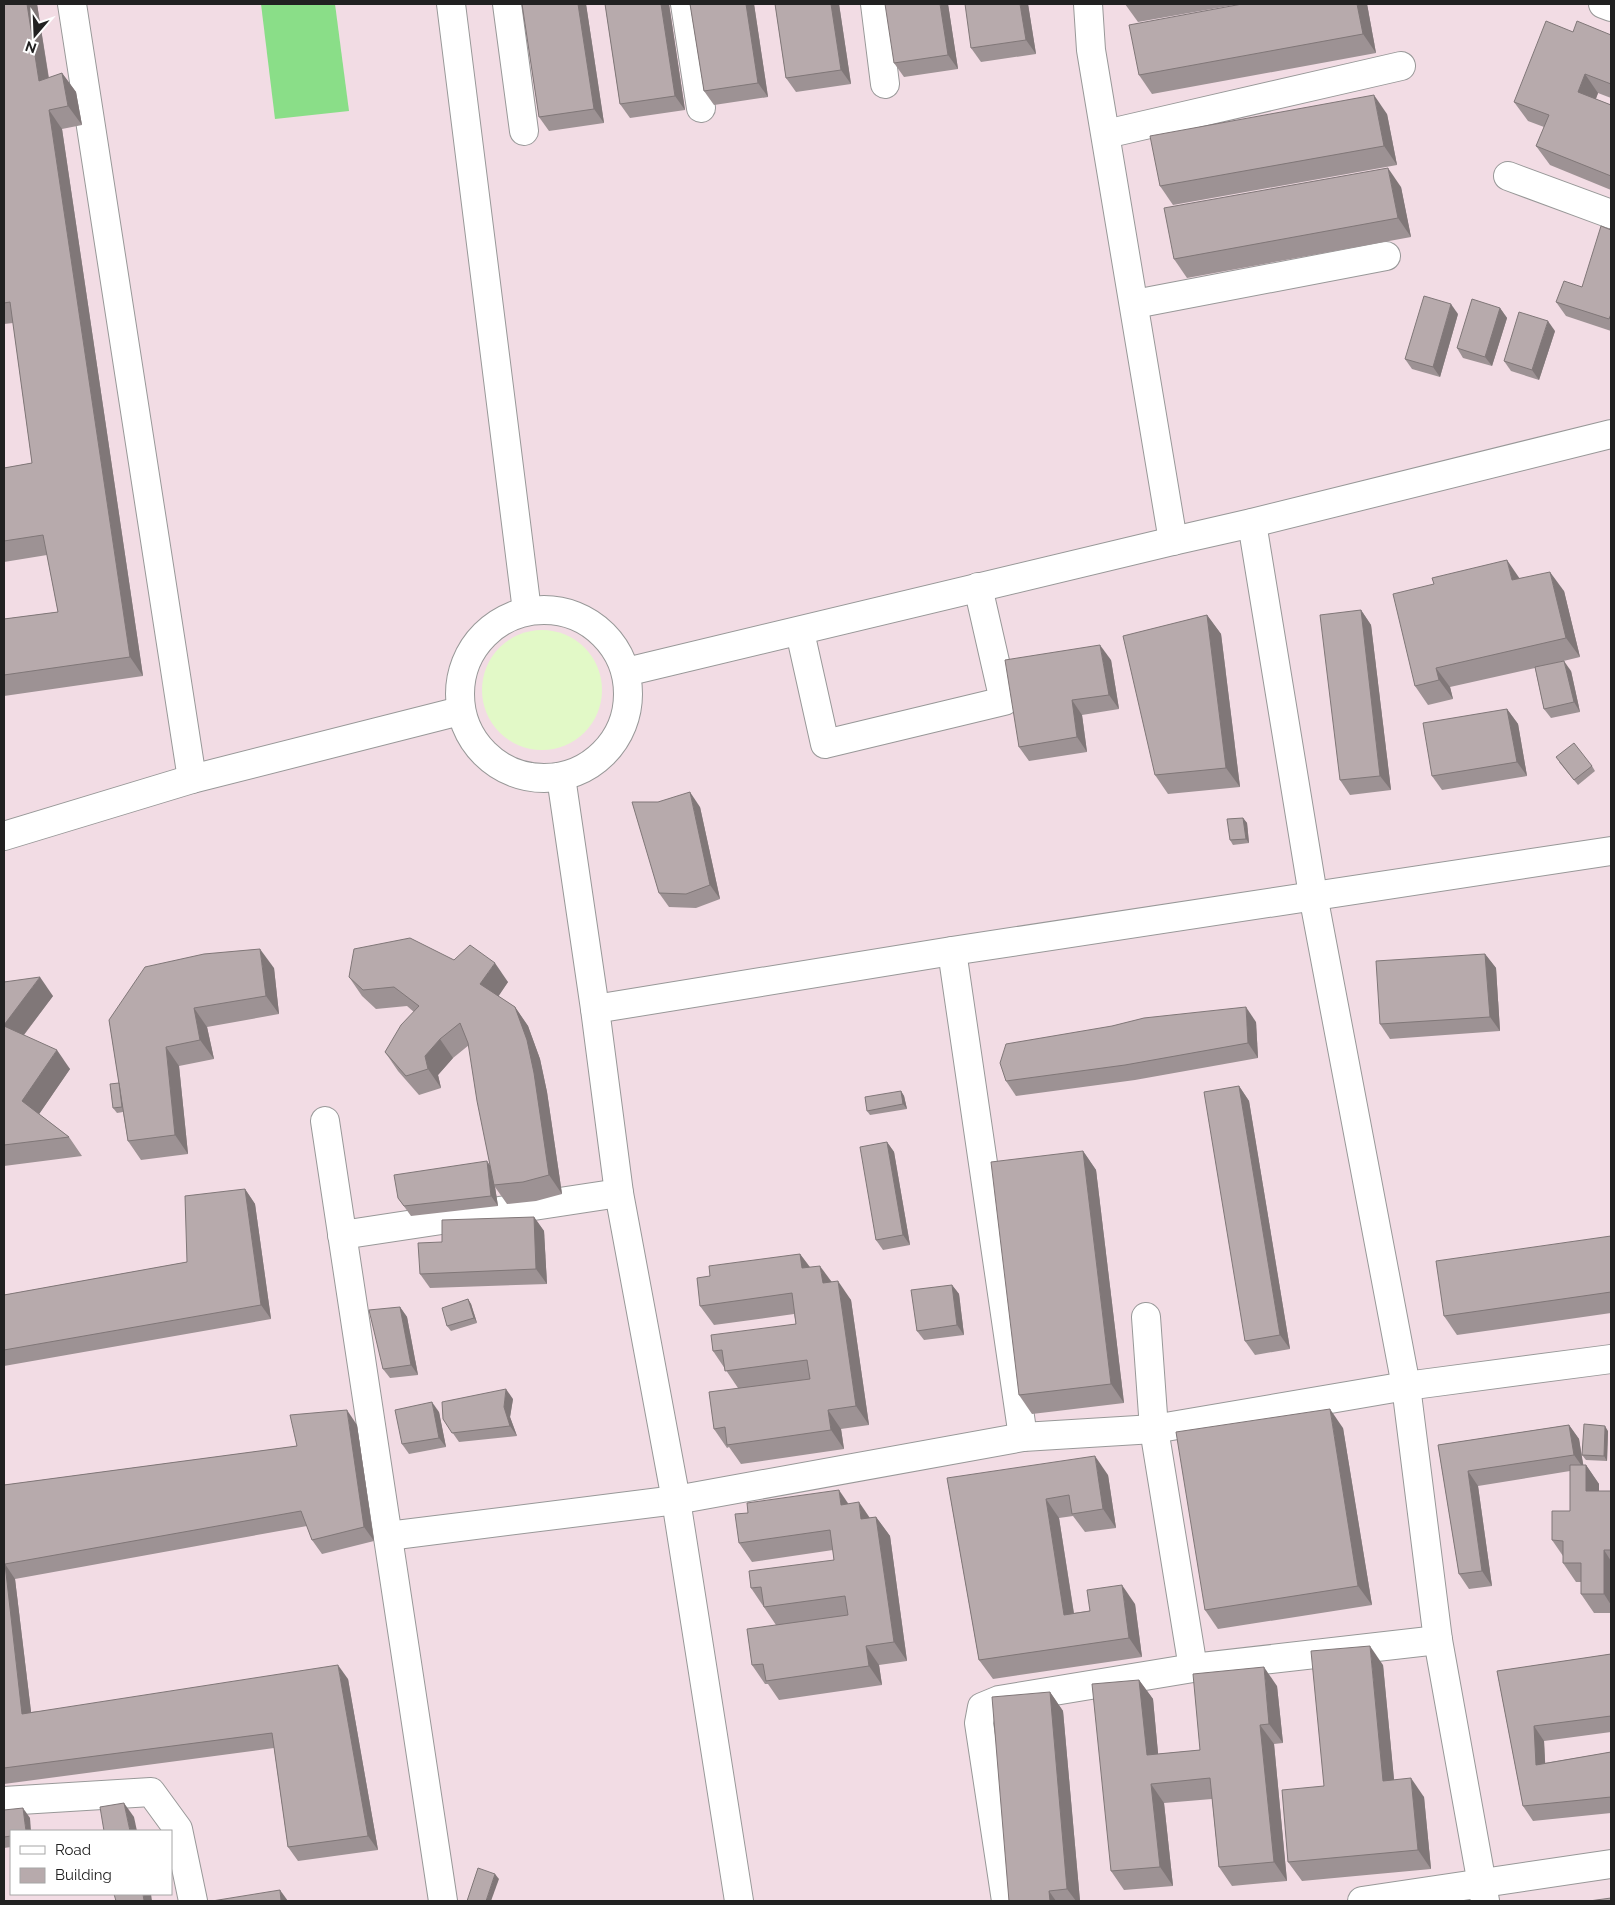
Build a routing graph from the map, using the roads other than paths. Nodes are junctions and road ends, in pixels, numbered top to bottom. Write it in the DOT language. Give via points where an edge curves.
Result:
graph roads {
  1 [pos="72,4"];
  2 [pos="451,4"];
  3 [pos="507,4"];
  4 [pos="685,4"];
  5 [pos="875,4"];
  6 [pos="1088,4"];
  7 [pos="1603,4"];
  8 [pos="1611,7"];
  9 [pos="1401,66"];
  10 [pos="885,84"];
  11 [pos="701,108"];
  12 [pos="524,131"];
  13 [pos="1106,134"];
  14 [pos="1508,176"];
  15 [pos="1611,214"];
  16 [pos="1386,256"];
  17 [pos="1135,304"];
  18 [pos="1611,434"];
  19 [pos="1252,524"];
  20 [pos="1173,541"];
  21 [pos="978,587"];
  22 [pos="527,611"];
  23 [pos="800,632"];
  24 [pos="626,672"];
  25 [pos="460,711"];
  26 [pos="561,777"];
  27 [pos="192,779"];
  28 [pos="4,836"];
  29 [pos="1611,851"];
  30 [pos="1313,895"];
  31 [pos="952,951"];
  32 [pos="595,1009"];
  33 [pos="325,1121"];
  34 [pos="619,1193"];
  35 [pos="342,1234"];
  36 [pos="1146,1317"];
  37 [pos="1611,1359"];
  38 [pos="1406,1386"];
  39 [pos="1154,1429"];
  40 [pos="1023,1437"];
  41 [pos="676,1500"];
  42 [pos="388,1536"];
  43 [pos="1438,1640"];
  44 [pos="1193,1668"];
  45 [pos="4,1801"];
  46 [pos="1611,1864"];
  47 [pos="1483,1892"];
  48 [pos="193,1901"];
  49 [pos="443,1901"];
  50 [pos="739,1901"];
  51 [pos="1006,1901"];
  52 [pos="1362,1901"];
  1 -- 27 [label="street"];
  2 -- 22 [label="street"];
  3 -- 12 [label="street"];
  4 -- 11 [label="street"];
  5 -- 10 [label="street"];
  6 -- 13 [label="street"];
  7 -- 8 [label="street"];
  9 -- 13 [label="street"];
  13 -- 17 [label="street"];
  14 -- 15 [label="street"];
  16 -- 17 [label="street"];
  17 -- 20 [label="street"];
  18 -- 19 [label="street"];
  19 -- 20 [label="street"];
  19 -- 30 [label="street"];
  20 -- 21 [label="street"];
  21 -- 23 [label="street"];
  21 -- 23 [label="street" via="1004,701 825,744"];
  22 -- 24 [label="street" via="553,610 577,617 599,630 616,649"];
  22 -- 25 [label="street" via="502,620 481,636 466,659 459,684"];
  23 -- 24 [label="street"];
  24 -- 26 [label="street" via="628,700 623,726 608,750 587,767"];
  25 -- 26 [label="street" via="470,736 487,757 509,772 535,779"];
  25 -- 27 [label="street"];
  26 -- 32 [label="street"];
  27 -- 28 [label="street"];
  29 -- 30 [label="street"];
  30 -- 31 [label="street"];
  30 -- 38 [label="street"];
  31 -- 32 [label="street"];
  31 -- 40 [label="street"];
  32 -- 34 [label="street"];
  33 -- 35 [label="street"];
  34 -- 35 [label="street"];
  34 -- 41 [label="street"];
  35 -- 42 [label="street"];
  36 -- 39 [label="street"];
  37 -- 38 [label="street"];
  38 -- 39 [label="street"];
  38 -- 43 [label="street"];
  39 -- 40 [label="street"];
  39 -- 44 [label="street"];
  40 -- 41 [label="street"];
  41 -- 42 [label="street"];
  41 -- 50 [label="street"];
  42 -- 49 [label="street"];
  43 -- 44 [label="street"];
  43 -- 47 [label="street"];
  44 -- 51 [label="street" via="999,1700 982,1707 979,1723"];
  45 -- 48 [label="street" via="151,1792 178,1829"];
  46 -- 47 [label="street"];
  47 -- 52 [label="street"];
}
